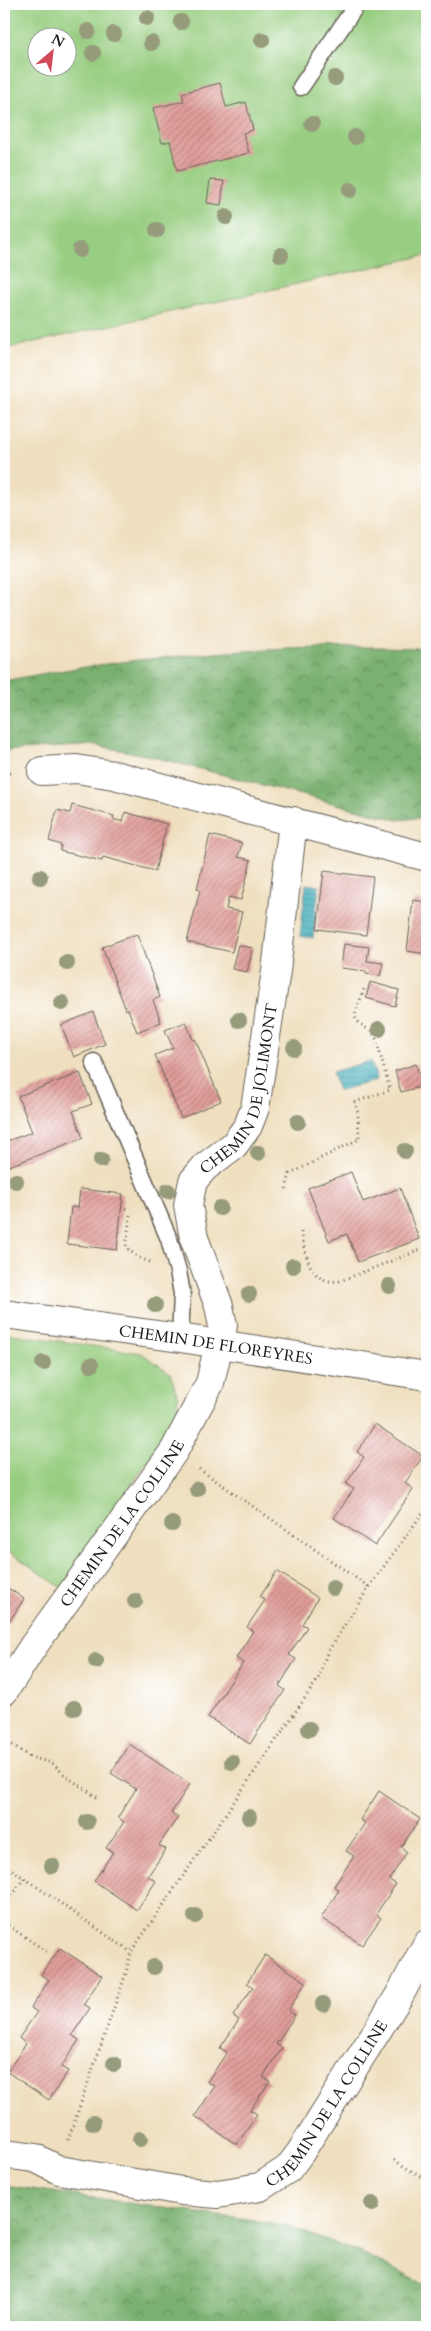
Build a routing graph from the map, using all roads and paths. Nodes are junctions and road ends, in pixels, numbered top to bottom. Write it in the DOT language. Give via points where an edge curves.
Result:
graph roads {
  1 [pos="357,4"];
  2 [pos="301,87"];
  3 [pos="42,771"];
  4 [pos="293,821"];
  5 [pos="427,857"];
  6 [pos="365,987"];
  7 [pos="94,1062"];
  8 [pos="286,1189"];
  9 [pos="301,1232"];
  10 [pos="420,1250"];
  11 [pos="4,1314"];
  12 [pos="180,1338"];
  13 [pos="219,1344"];
  14 [pos="427,1376"];
  15 [pos="174,1451"];
  16 [pos="427,1506"];
  17 [pos="369,1587"];
  18 [pos="4,1691"];
  19 [pos="4,1739"];
  20 [pos="98,1798"];
  21 [pos="4,1864"];
  22 [pos="24,1878"];
  23 [pos="4,1908"];
  24 [pos="4,1923"];
  25 [pos="427,1944"];
  26 [pos="131,1952"];
  27 [pos="49,1953"];
  28 [pos="4,2154"];
  29 [pos="394,2160"];
  30 [pos="59,2170"];
  31 [pos="427,2181"];
  1 -- 2 [label="lane"];
  3 -- 4 [label="street" via="93,770"];
  4 -- 5 [label="street"];
  4 -- 13 [label="street, CHEMIN DE JOLIMONT" via="256,1108 234,1145 205,1167 193,1181 188,1204 194,1238 219,1306 223,1326"];
  6 -- 8 [label="path" via="355,1014 356,1021 372,1032 376,1039 390,1090 355,1102 358,1139 290,1174"];
  7 -- 12 [label="lane" via="169,1239 181,1286"];
  9 -- 10 [label="path" via="313,1272 331,1282"];
  11 -- 12 [label="street, CHEMIN DE FLOREYRES"];
  12 -- 13 [label="street, CHEMIN DE FLOREYRES"];
  13 -- 14 [label="street, CHEMIN DE FLOREYRES"];
  13 -- 15 [label="street, CHEMIN DE LA COLLINE" via="210,1383"];
  15 -- 17 [label="path"];
  15 -- 18 [label="street, CHEMIN DE LA COLLINE"];
  16 -- 17 [label="path"];
  17 -- 26 [label="path" via="327,1653 318,1680"];
  19 -- 20 [label="path" via="30,1757 52,1763"];
  21 -- 22 [label="path"];
  22 -- 23 [label="path"];
  22 -- 26 [label="path"];
  24 -- 27 [label="path"];
  25 -- 30 [label="street, CHEMIN DE LA COLLINE" via="325,2116 300,2154 274,2180 260,2187 218,2194"];
  26 -- 30 [label="path"];
  28 -- 30 [label="street, CHEMIN DE LA COLLINE" via="35,2158"];
  29 -- 31 [label="path"];
}
